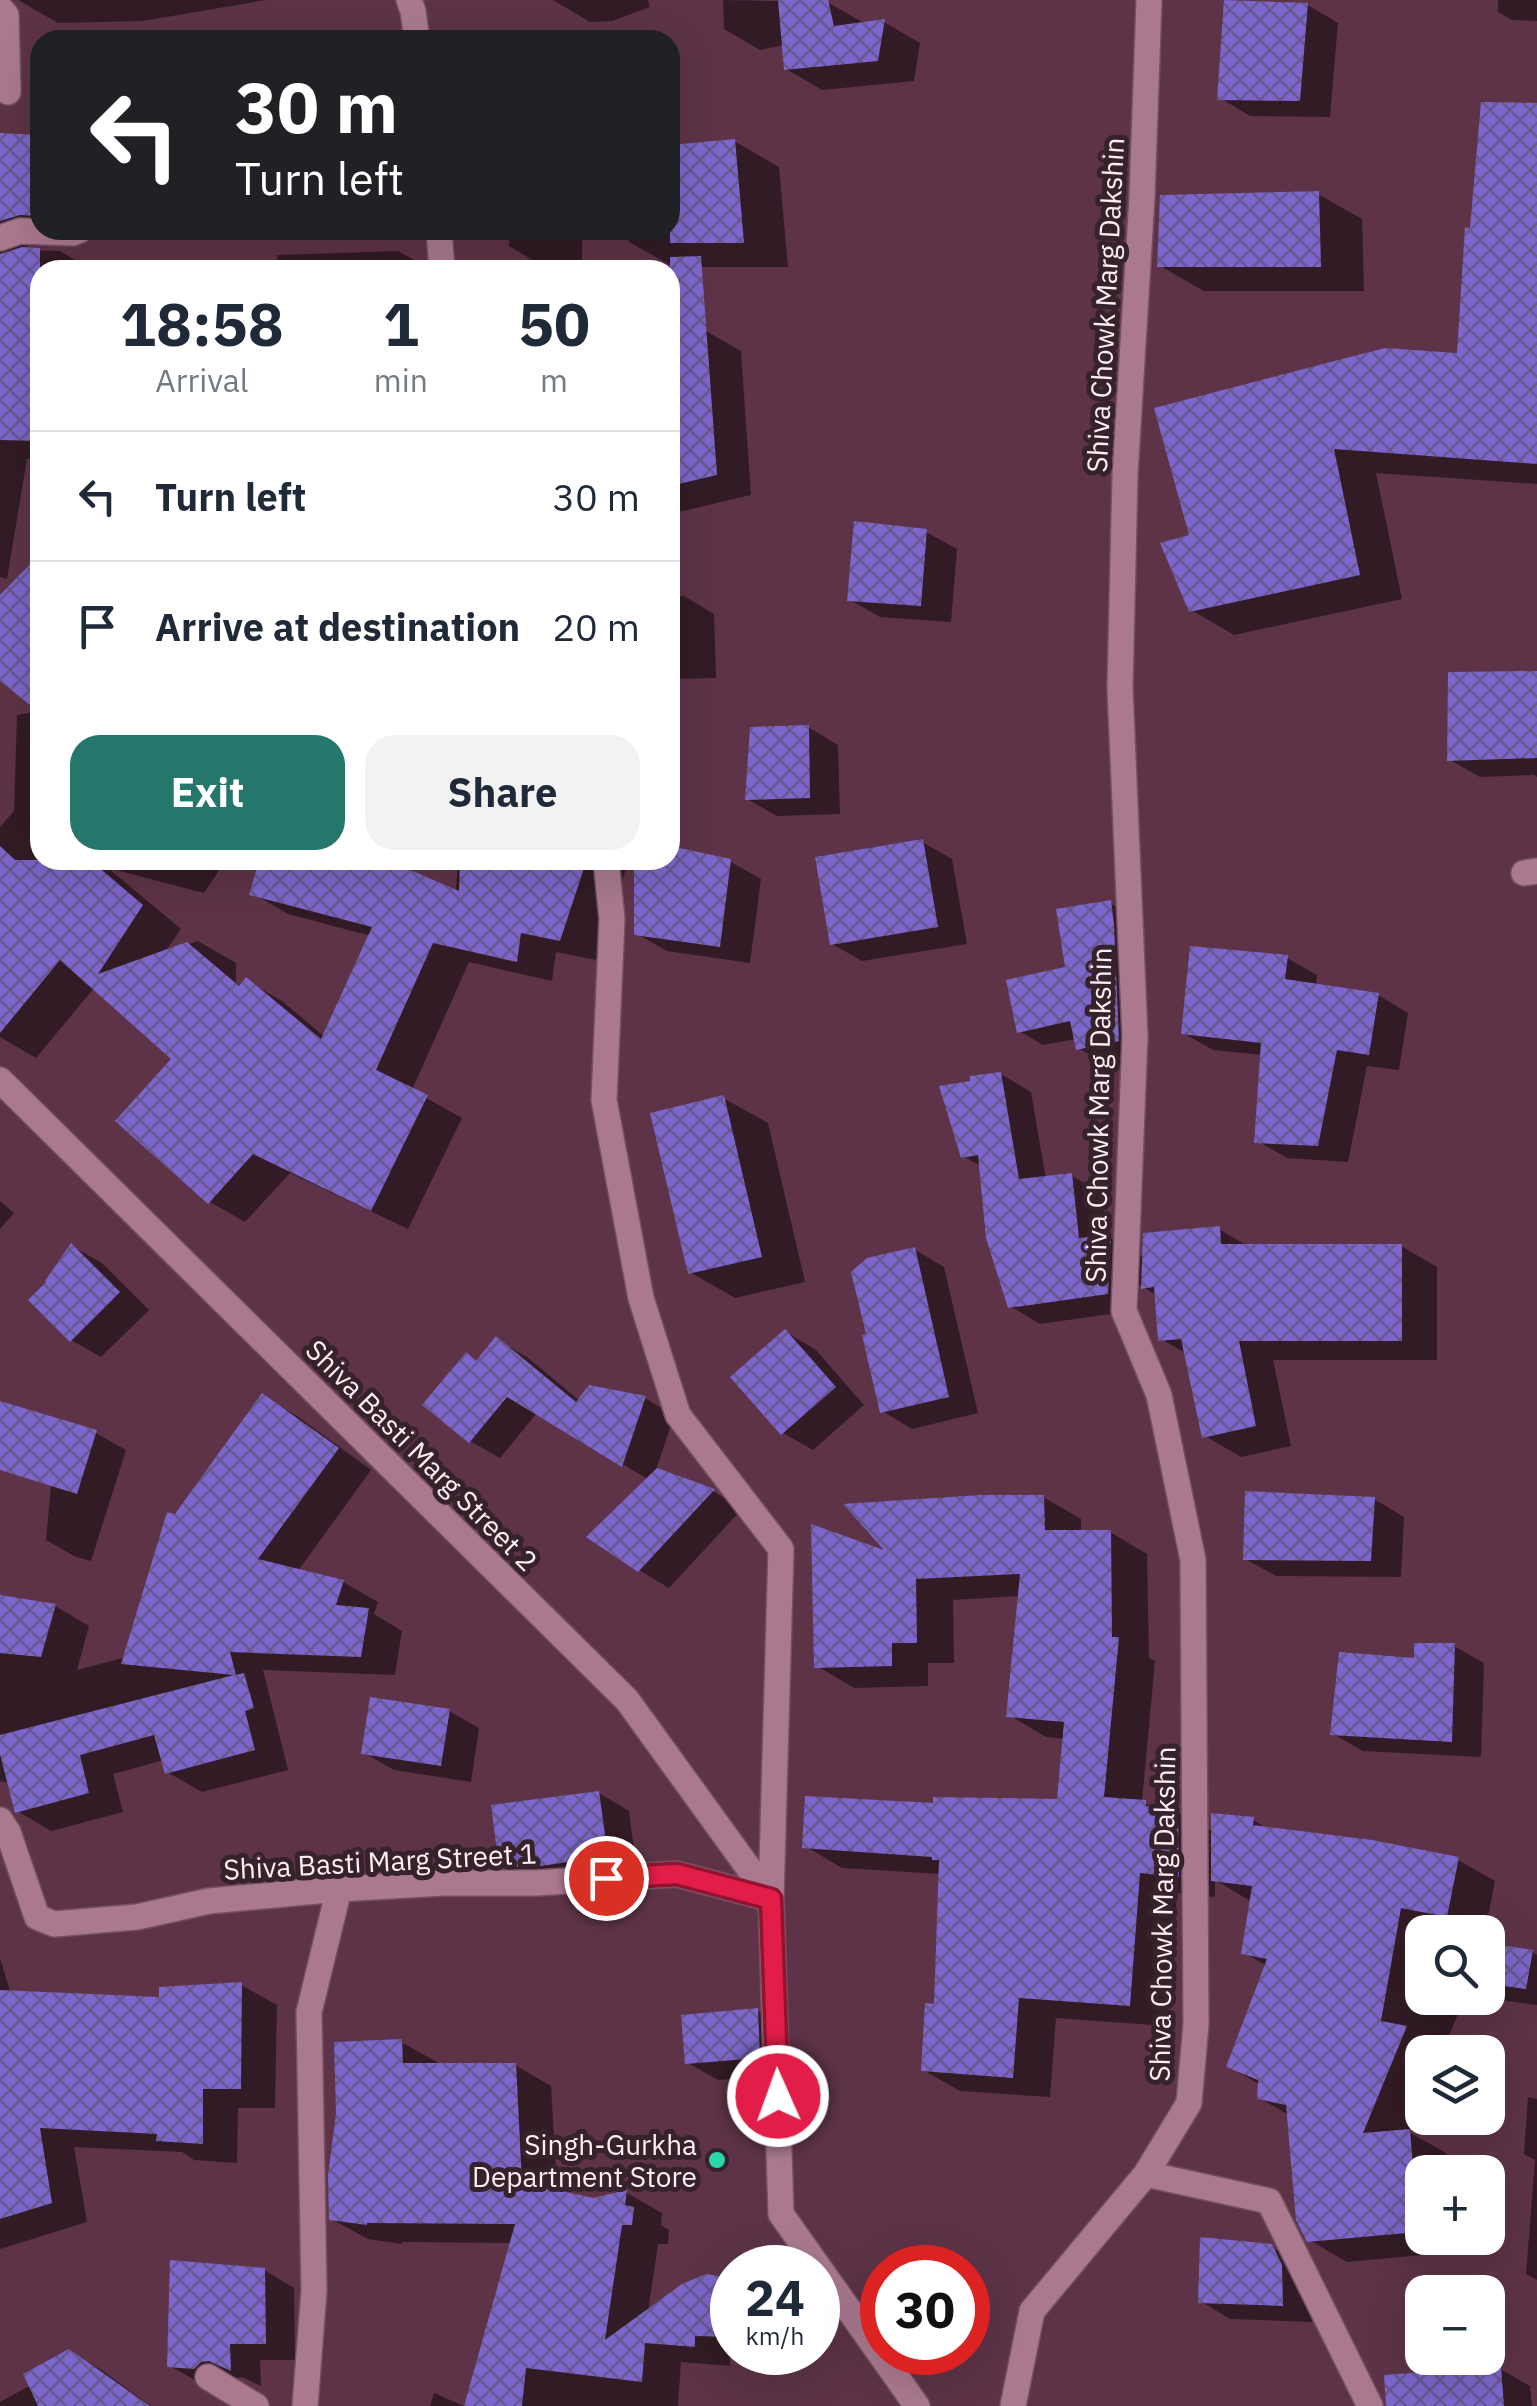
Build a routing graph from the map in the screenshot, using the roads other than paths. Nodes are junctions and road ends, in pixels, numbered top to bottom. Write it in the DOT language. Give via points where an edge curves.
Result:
graph roads {
  1 [pos="409,0"];
  2 [pos="1149,0"];
  3 [pos="0,8"];
  4 [pos="416,30"];
  5 [pos="8,92"];
  6 [pos="30,231"];
  7 [pos="0,238"];
  8 [pos="607,870"];
  9 [pos="0,1080"];
  10 [pos="0,1820"];
  11 [pos="339,1889"];
  12 [pos="771,1899"];
  13 [pos="1146,2174"];
  14 [pos="208,2378"];
  15 [pos="256,2406"];
  16 [pos="305,2406"];
  17 [pos="917,2406"];
  18 [pos="1013,2406"];
  19 [pos="1370,2406"];
  1 -- 4 [label="street"];
  2 -- 13 [label="street, Shiva Chowk Marg Dakshin" via="1120,688 1135,1036 1124,1311 1159,1395 1193,1560 1196,2024 1189,2102"];
  3 -- 5 [label="street" via="6,15"];
  6 -- 7 [label="street"];
  8 -- 12 [label="street" via="612,919 604,1100 641,1298 678,1416 782,1548"];
  9 -- 12 [label="street, Shiva Basti Marg Street 2" via="627,1700"];
  10 -- 11 [label="street, Shiva Basti Marg Street 1" via="36,1917 54,1924"];
  11 -- 12 [label="street, Shiva Basti Marg Street 1" via="677,1874"];
  11 -- 16 [label="street" via="309,2012 314,2291"];
  12 -- 17 [label="street" via="781,2214"];
  13 -- 18 [label="street, Shiva Chowk Marg Dakshin" via="1032,2310"];
  13 -- 19 [label="street" via="1268,2201"];
  14 -- 15 [label="street"];
}
